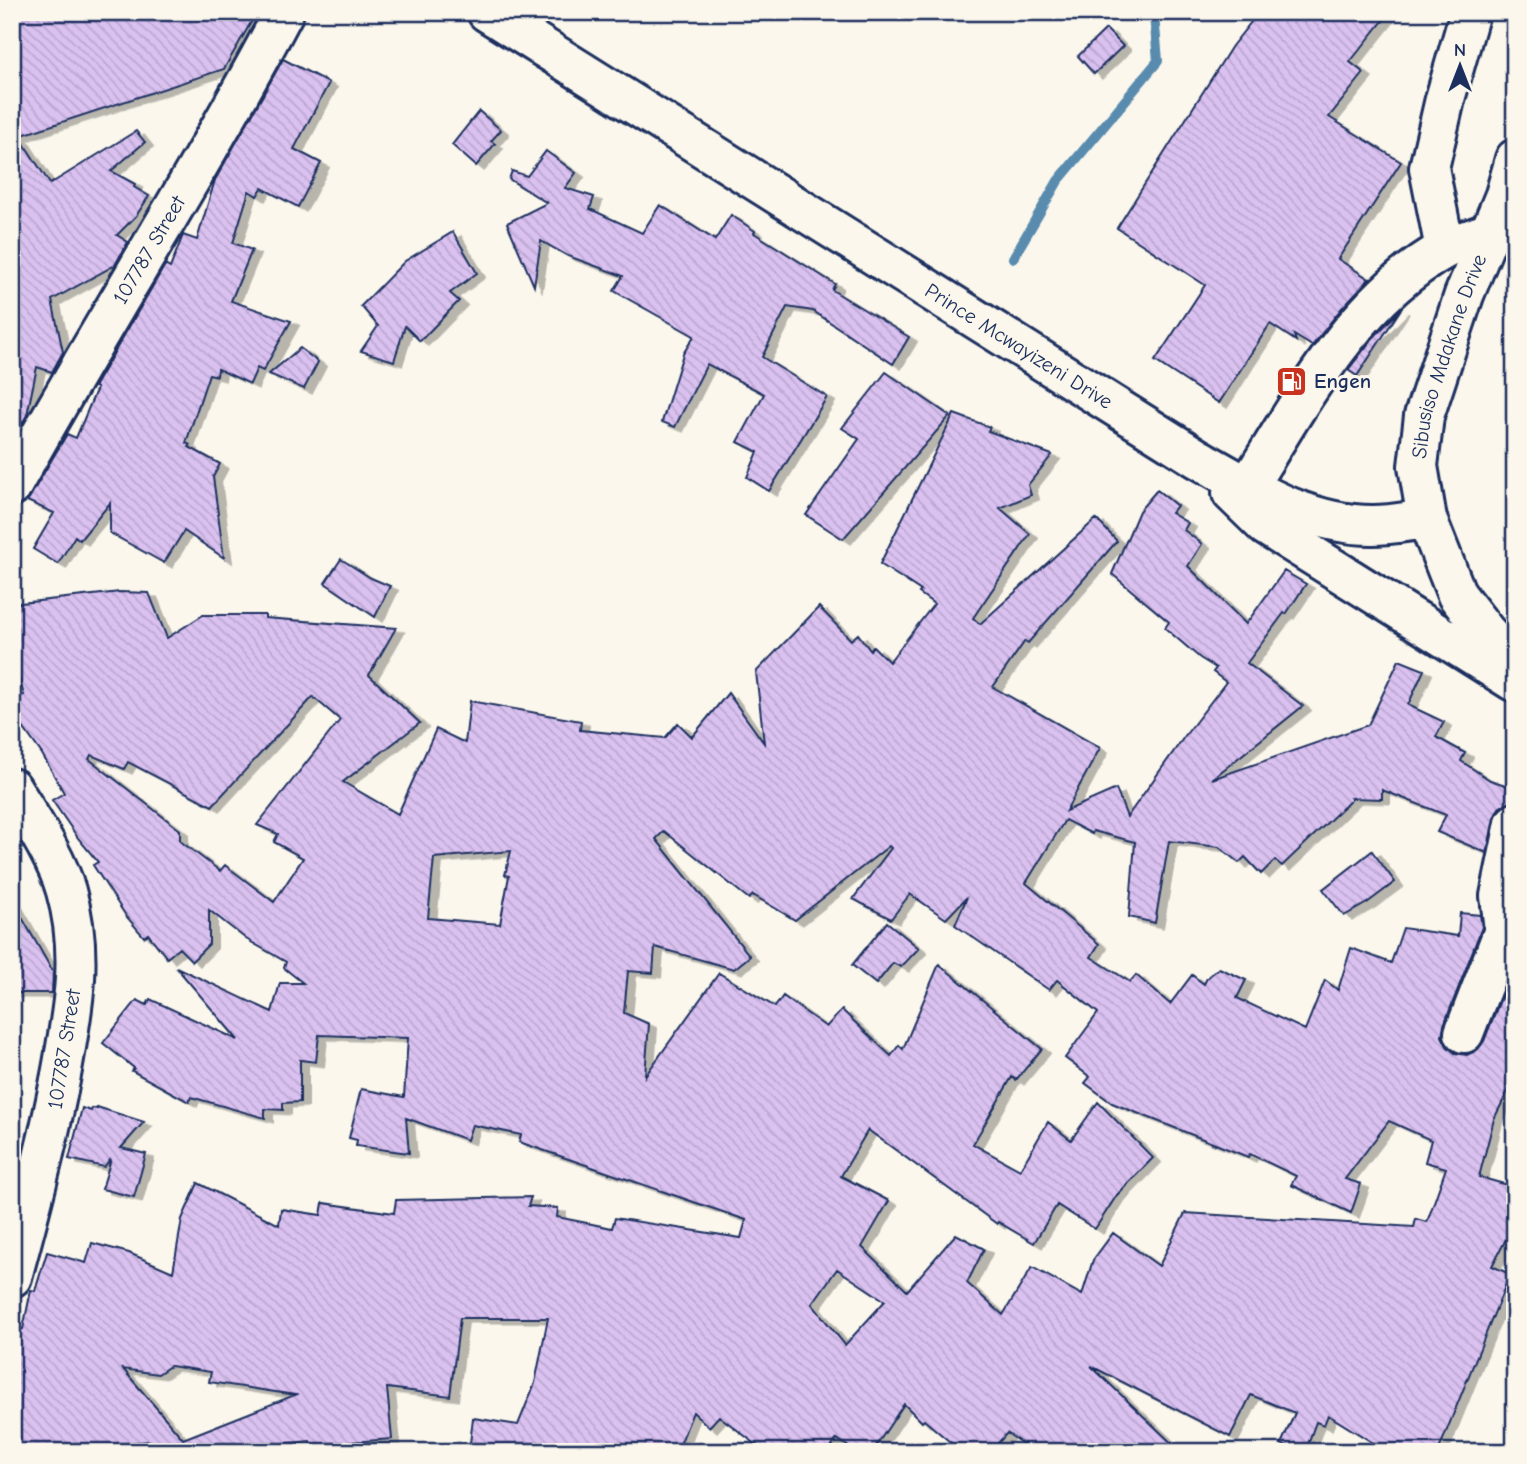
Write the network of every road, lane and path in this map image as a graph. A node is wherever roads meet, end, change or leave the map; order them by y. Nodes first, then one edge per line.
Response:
1 (284, 12) edge
2 (487, 12) edge
3 (1470, 12) edge
4 (1515, 159) edge
5 (1490, 232) junction
6 (1445, 249) junction
7 (1197, 458) junction
8 (12, 486) edge
9 (1248, 486) junction
10 (1427, 519) junction
11 (1515, 663) edge
12 (1515, 682) edge
13 (12, 788) edge
14 (1515, 823) edge
15 (1508, 897) edge
16 (1464, 1033) dead end
17 (12, 1277) edge

1 - 8 street, 107787 Street
2 - 7 street, Prince Mcwayizeni Drive
3 - 6 street
4 - 5 street, Sibusiso Mdakane Drive
5 - 6 street
5 - 10 street, Sibusiso Mdakane Drive
6 - 9 street
7 - 9 street, Prince Mcwayizeni Drive
7 - 12 street
9 - 10 street, Prince Mcwayizeni Drive
10 - 11 street
13 - 17 street, 107787 Street
14 - 15 street
15 - 16 street

